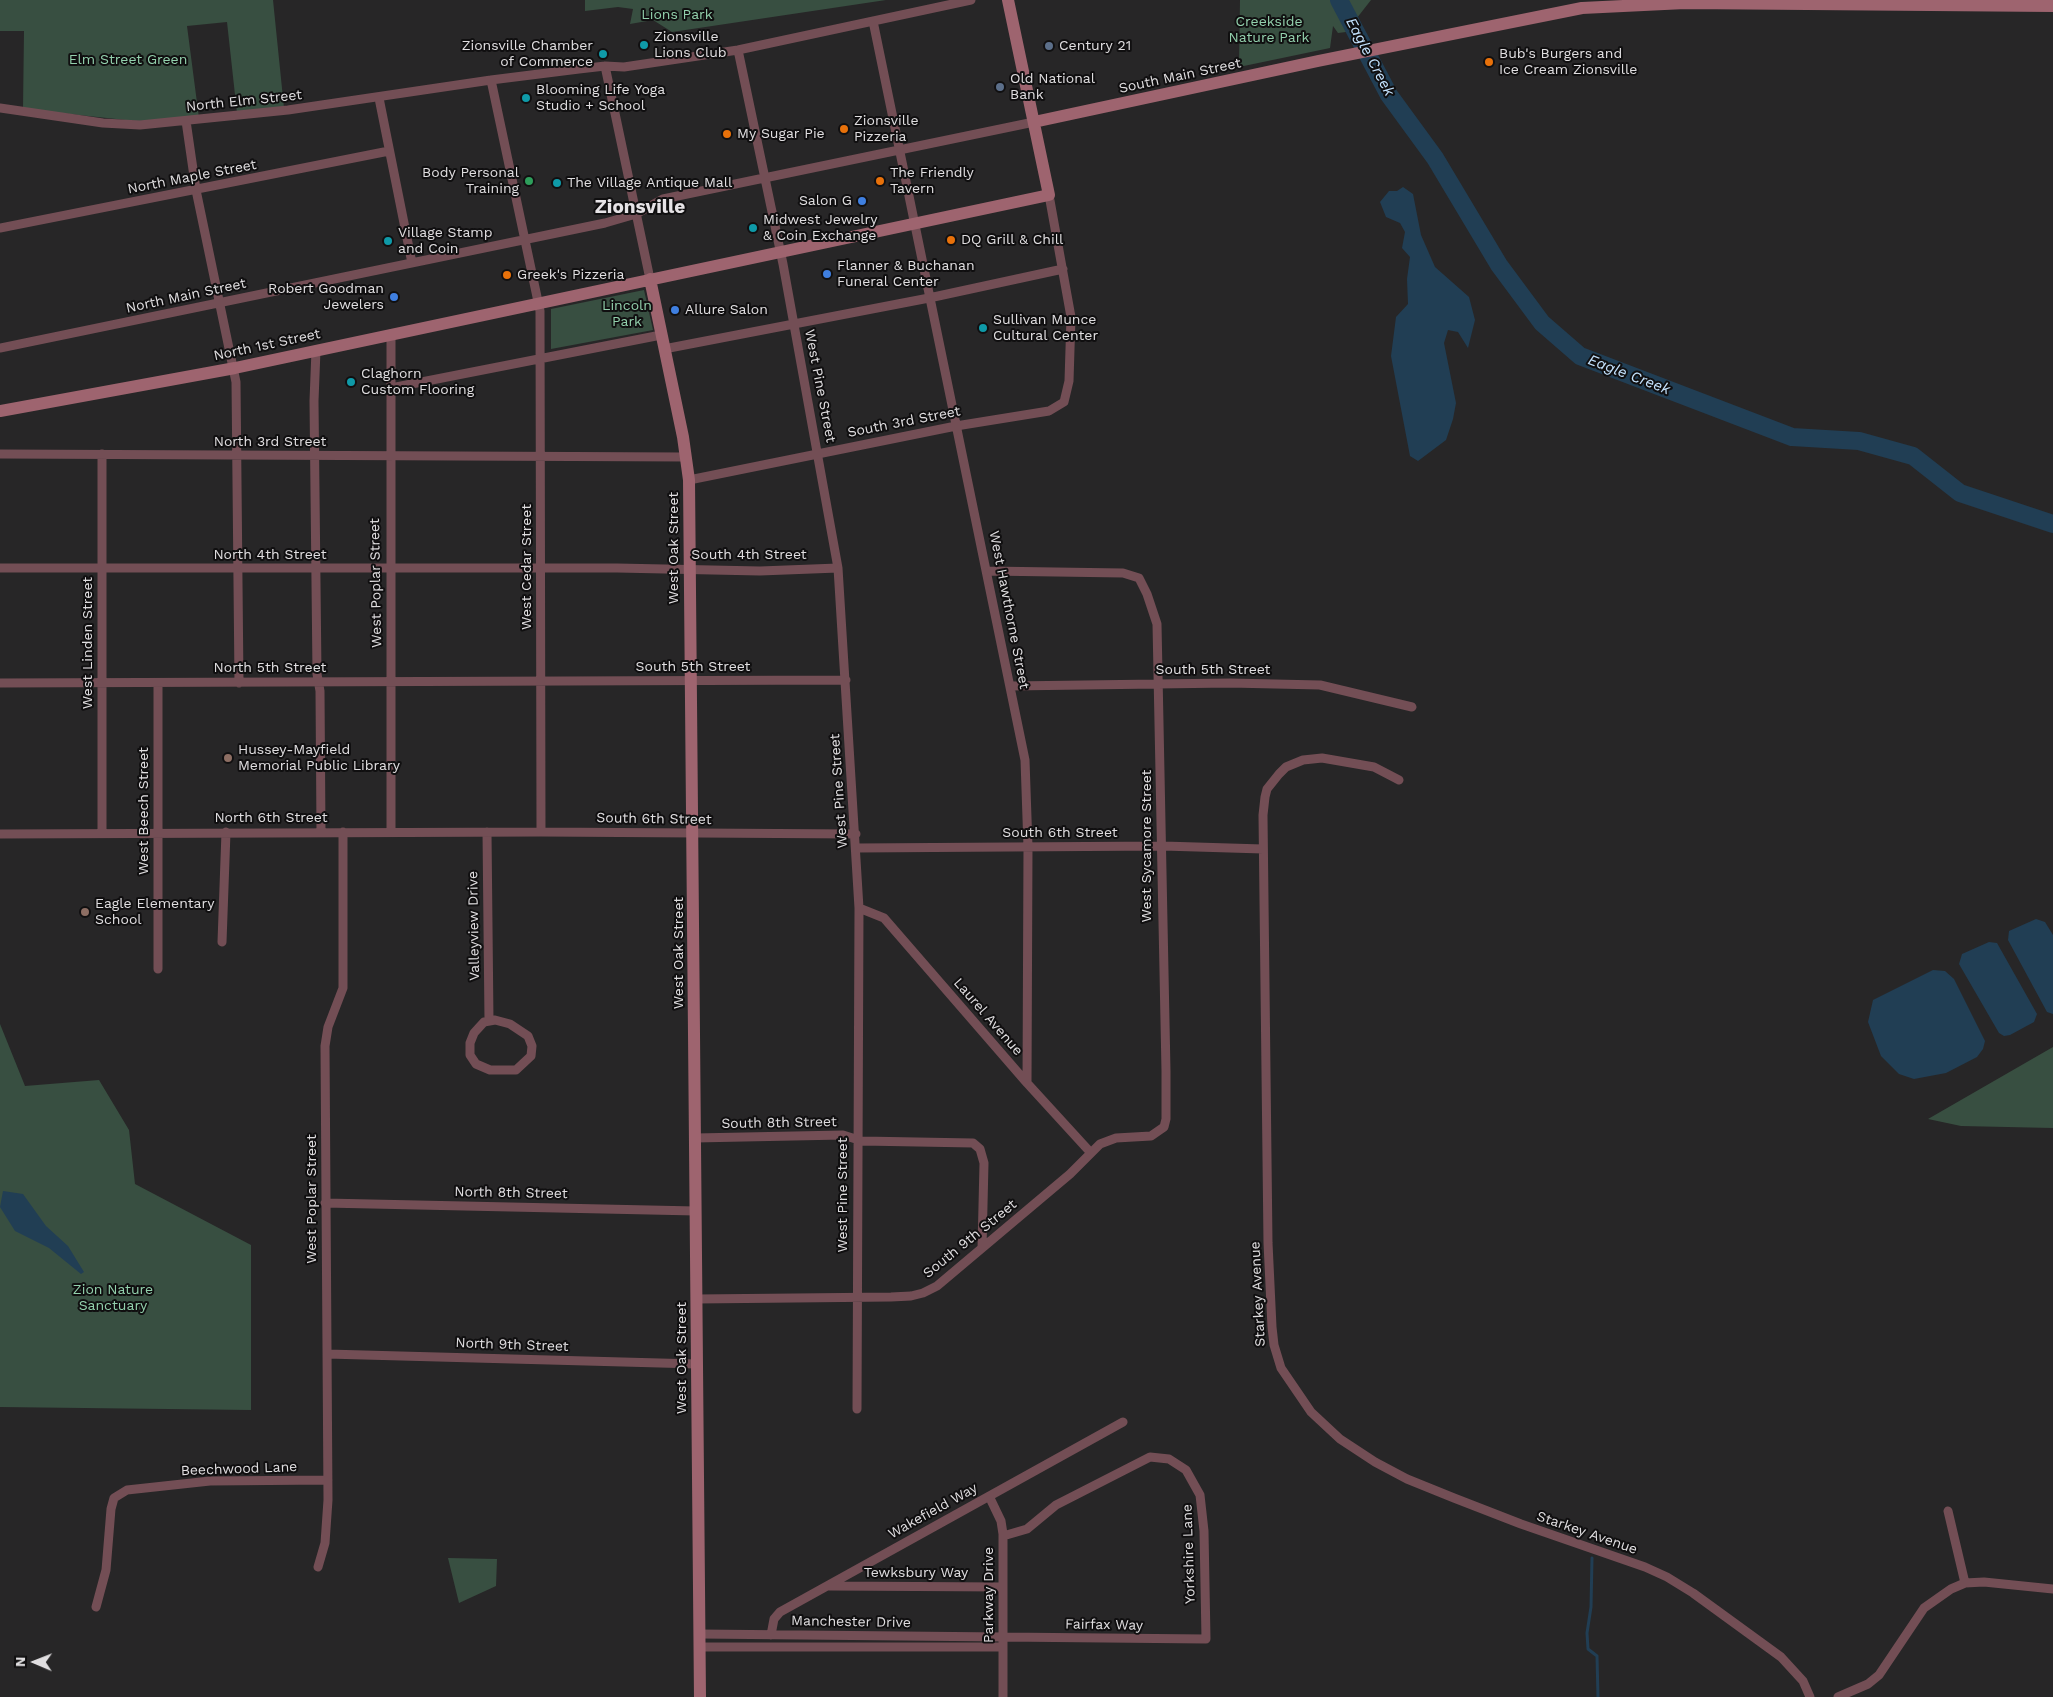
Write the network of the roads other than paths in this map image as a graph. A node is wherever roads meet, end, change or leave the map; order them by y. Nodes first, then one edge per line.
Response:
1 (971, 0) edge
2 (1008, 0) edge
3 (1685, 1) edge
4 (2053, 6) edge
5 (873, 21) junction
6 (738, 50) junction
7 (606, 66) junction
8 (491, 80) junction
9 (379, 98) junction
10 (0, 108) edge
11 (186, 122) junction
12 (1034, 122) junction
13 (900, 150) junction
14 (389, 151) junction
15 (764, 178) junction
16 (196, 190) junction
17 (1050, 195) junction
18 (636, 214) junction
19 (914, 223) junction
20 (0, 228) edge
21 (525, 240) junction
22 (780, 251) junction
23 (412, 262) junction
24 (1063, 269) junction
25 (650, 278) junction
26 (929, 298) junction
27 (539, 302) junction
28 (220, 304) junction
29 (794, 324) junction
30 (391, 334) junction
31 (661, 334) junction
32 (0, 348) edge
33 (664, 349) junction
34 (316, 350) junction
35 (541, 358) junction
36 (235, 368) junction
37 (391, 388) junction
38 (0, 411) edge
39 (956, 426) junction
40 (819, 453) junction
41 (0, 454) edge
42 (102, 454) junction
43 (238, 456) junction
44 (316, 456) junction
45 (389, 457) junction
46 (541, 457) junction
47 (686, 457) junction
48 (689, 480) junction
49 (0, 568) edge
50 (102, 568) junction
51 (316, 568) junction
52 (838, 568) junction
53 (237, 569) junction
54 (390, 569) junction
55 (690, 569) junction
56 (540, 570) junction
57 (988, 571) junction
58 (846, 680) junction
59 (690, 681) junction
60 (239, 682) junction
61 (318, 682) junction
62 (391, 682) junction
63 (540, 682) junction
64 (0, 683) edge
65 (102, 683) junction
66 (158, 683) junction
67 (1160, 684) junction
68 (1011, 686) junction
69 (1412, 707) dead end
70 (1399, 780) dead end
71 (102, 832) junction
72 (158, 832) junction
73 (226, 832) junction
74 (321, 832) junction
75 (343, 832) junction
76 (392, 832) junction
77 (487, 832) junction
78 (541, 832) junction
79 (693, 833) junction
80 (0, 834) edge
81 (856, 834) junction
82 (1163, 846) junction
83 (1028, 847) junction
84 (857, 848) junction
85 (1263, 849) junction
86 (859, 908) junction
87 (222, 942) dead end
88 (158, 969) dead end
89 (489, 1021) junction
90 (1027, 1083) junction
91 (695, 1138) junction
92 (856, 1140) junction
93 (1091, 1153) junction
94 (325, 1203) junction
95 (696, 1210) junction
96 (982, 1248) junction
97 (857, 1296) junction
98 (697, 1298) junction
99 (327, 1354) junction
100 (697, 1364) junction
101 (856, 1409) dead end
102 (1123, 1422) dead end
103 (328, 1480) junction
104 (989, 1496) junction
105 (1948, 1511) dead end
106 (1003, 1536) junction
107 (318, 1567) dead end
108 (1964, 1583) junction
109 (829, 1586) junction
110 (1003, 1587) junction
111 (2053, 1589) edge
112 (96, 1607) dead end
113 (700, 1634) junction
114 (771, 1635) junction
115 (1003, 1638) junction
116 (1206, 1640) joint
117 (700, 1647) junction
118 (1003, 1647) junction
119 (700, 1697) edge
120 (1003, 1697) edge
121 (1810, 1697) edge
122 (1838, 1697) edge

1 - 5 street, North Elm Street
2 - 12 main road
3 - 4 main road, South Main Street
3 - 12 main road, South Main Street
5 - 6 street, North Elm Street
5 - 13 street, West Hawthorne Street
6 - 7 street, North Elm Street
6 - 15 street, West Pine Street
7 - 8 street, North Elm Street
7 - 18 street, West Oak Street
8 - 9 street, North Elm Street
8 - 21 street, West Cedar Street
9 - 11 street, North Elm Street
9 - 14 street
10 - 11 street, North Elm Street
11 - 16 street
12 - 13 street, South Main Street
12 - 17 main road
13 - 15 street, South Main Street
13 - 19 street, West Hawthorne Street
14 - 16 street, North Maple Street
14 - 23 street
15 - 18 street, South Main Street
15 - 22 street, West Pine Street
16 - 20 street, North Maple Street
16 - 28 street
17 - 19 main road, North 1st Street
17 - 24 street
18 - 21 street, South Main Street
18 - 25 street, West Oak Street
19 - 22 main road, North 1st Street
19 - 26 street, West Hawthorne Street
21 - 23 street, North Main Street
21 - 27 street, West Cedar Street
22 - 25 main road, North 1st Street
22 - 29 street, West Pine Street
23 - 28 street, North Main Street
24 - 26 street
24 - 39 street, South 3rd Street
25 - 27 main road, North 1st Street
25 - 31 main road, West Oak Street
26 - 29 street
26 - 39 street, West Hawthorne Street
27 - 30 main road, North 1st Street
27 - 35 street, West Cedar Street
28 - 32 street, North Main Street
28 - 36 street
29 - 33 street
29 - 40 street, West Pine Street
30 - 34 main road, North 1st Street
30 - 37 street, West Poplar Street
31 - 33 main road, West Oak Street
31 - 35 street
33 - 47 main road, West Oak Street
34 - 36 main road, North 1st Street
34 - 44 street
35 - 37 street
35 - 46 street, West Cedar Street
36 - 38 main road, North 1st Street
36 - 43 street
37 - 45 street, West Poplar Street
39 - 40 street, South 3rd Street
39 - 57 street, West Hawthorne Street
40 - 48 street, South 3rd Street
40 - 52 street, West Pine Street
41 - 42 street, North 3rd Street
42 - 43 street, North 3rd Street
42 - 50 street, West Linden Street
43 - 44 street, North 3rd Street
43 - 53 street
44 - 45 street, North 3rd Street
44 - 51 street
45 - 46 street, North 3rd Street
45 - 54 street, West Poplar Street
46 - 47 street
46 - 56 street, West Cedar Street
47 - 48 main road, West Oak Street
48 - 55 main road, West Oak Street
49 - 50 street, North 4th Street
50 - 53 street, North 4th Street
50 - 65 street, West Linden Street
51 - 53 street, North 4th Street
51 - 54 street, North 4th Street
51 - 61 street
52 - 55 street, South 4th Street
52 - 58 street, West Pine Street
53 - 60 street
54 - 56 street, North 4th Street
54 - 62 street, West Poplar Street
55 - 56 street, South 4th Street
55 - 59 main road, West Oak Street
56 - 63 street, West Cedar Street
57 - 67 street, West Sycamore Street
57 - 68 street, West Hawthorne Street
58 - 59 street, South 5th Street
58 - 81 street, West Pine Street
59 - 63 street, South 5th Street
59 - 79 main road, West Oak Street
60 - 61 street, North 5th Street
60 - 66 street, North 5th Street
61 - 62 street, North 5th Street
61 - 74 street
62 - 63 street, North 5th Street
62 - 76 street, West Poplar Street
63 - 78 street, West Cedar Street
64 - 65 street, North 5th Street
65 - 66 street, North 5th Street
65 - 71 street, West Linden Street
66 - 72 street, West Beech Street
67 - 68 street, South 5th Street
67 - 69 street, South 5th Street
67 - 82 street, West Sycamore Street
68 - 83 street, West Hawthorne Street
70 - 85 street, Starkey Avenue
71 - 72 street, North 6th Street
71 - 80 street, North 6th Street
72 - 73 street, North 6th Street
72 - 88 street, West Beech Street
73 - 74 street, North 6th Street
73 - 87 street
74 - 75 street, North 6th Street
75 - 76 street, North 6th Street
75 - 94 street, West Poplar Street
76 - 77 street, North 6th Street
77 - 78 street, North 6th Street
77 - 89 street, Valleyview Drive
78 - 79 street, South 6th Street
79 - 81 street, South 6th Street
79 - 91 main road, West Oak Street
81 - 84 street, West Pine Street
82 - 83 street, South 6th Street
82 - 85 street, South 6th Street
82 - 93 street, West Sycamore Street
83 - 84 street, South 6th Street
83 - 90 street, West Hawthorne Street
84 - 86 street, West Pine Street
85 - 121 street, Starkey Avenue
86 - 90 street, Laurel Avenue
86 - 92 street, West Pine Street
89 - 89 street
90 - 93 street, Laurel Avenue
91 - 92 street, South 8th Street
91 - 95 main road, West Oak Street
92 - 96 street, South 8th Street
92 - 97 street, West Pine Street
93 - 96 street, South 9th Street
94 - 95 street, North 8th Street
94 - 99 street, West Poplar Street
95 - 98 main road, West Oak Street
96 - 97 street, South 9th Street
97 - 98 street, South 9th Street
97 - 101 street, West Pine Street
98 - 100 main road, West Oak Street
99 - 100 street, North 9th Street
99 - 103 street, West Poplar Street
100 - 113 main road, West Oak Street
102 - 104 street, Wakefield Way
103 - 107 street, West Poplar Street
103 - 112 street, Beechwood Lane
104 - 106 street, Parkway Drive
104 - 109 street, Wakefield Way
105 - 108 street
106 - 110 street, Parkway Drive
106 - 116 street, Yorkshire Lane
108 - 111 street
108 - 122 street
109 - 110 street, Tewksbury Way
109 - 114 street, Wakefield Way
110 - 115 street, Parkway Drive
113 - 114 street, Manchester Drive
113 - 117 main road, West Oak Street
114 - 115 street, Manchester Drive
115 - 116 street, Fairfax Way
115 - 118 street, Parkway Drive
117 - 118 street, Manchester Drive
117 - 119 main road, West Oak Street
118 - 120 street, Parkway Drive

